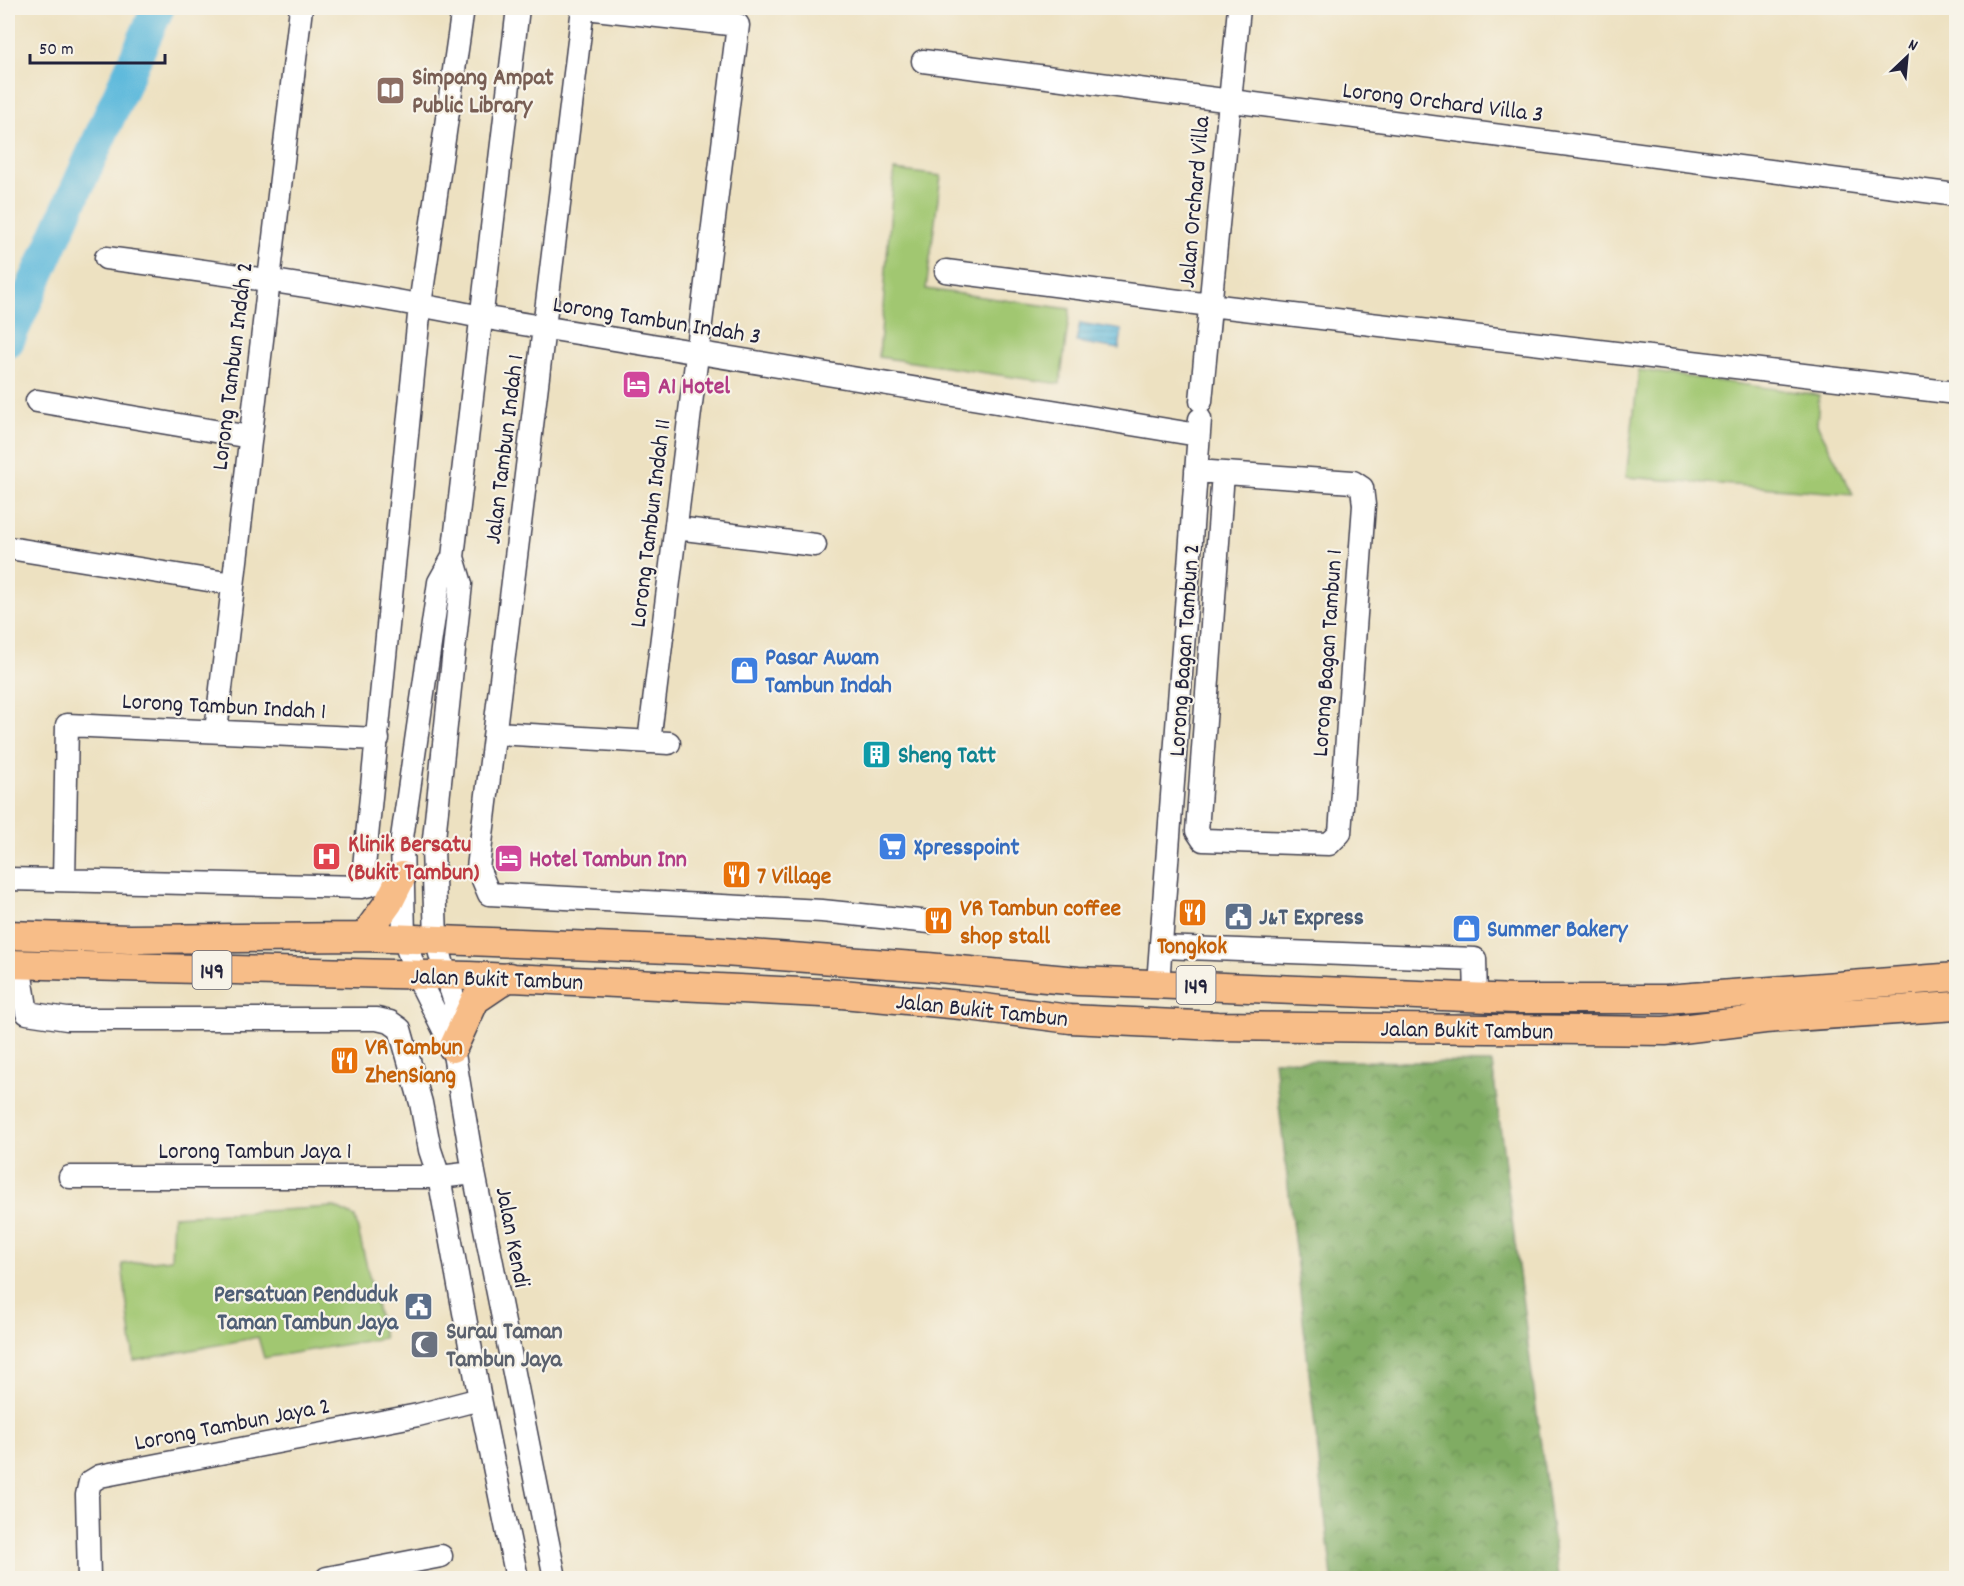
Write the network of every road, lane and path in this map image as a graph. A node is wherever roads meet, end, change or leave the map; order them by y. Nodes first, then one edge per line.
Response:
1 (301, 8) edge
2 (463, 8) edge
3 (518, 8) edge
4 (584, 8) edge
5 (1239, 8) edge
6 (923, 61) dead end
7 (1230, 100) junction
8 (1956, 195) edge
9 (106, 258) dead end
10 (946, 271) dead end
11 (269, 279) junction
12 (420, 304) junction
13 (1210, 305) junction
14 (481, 317) junction
15 (544, 328) junction
16 (698, 353) junction
17 (1956, 393) edge
18 (37, 401) dead end
19 (1200, 418) junction
20 (250, 436) junction
21 (1196, 471) junction
22 (1223, 472) junction
23 (676, 528) junction
24 (815, 545) dead end
25 (9, 548) edge
26 (453, 557) junction
27 (233, 584) junction
28 (216, 731) junction
29 (495, 733) junction
30 (378, 739) junction
31 (1340, 832) joint
32 (402, 876) junction
33 (8, 879) edge
34 (64, 880) junction
35 (362, 887) junction
36 (930, 922) dead end
37 (8, 935) edge
38 (364, 937) junction
39 (404, 939) junction
40 (436, 939) junction
41 (1161, 947) junction
42 (13, 964) edge
43 (417, 976) junction
44 (446, 976) junction
45 (509, 977) junction
46 (1956, 977) edge
47 (1158, 984) junction
48 (1476, 997) junction
49 (1956, 1006) edge
50 (453, 1048) junction
51 (474, 1173) junction
52 (70, 1177) dead end
53 (439, 1177) junction
54 (480, 1399) junction
55 (441, 1556) dead end
56 (89, 1578) edge
57 (327, 1578) edge
58 (517, 1578) edge
59 (555, 1578) edge

1 - 11 street, Lorong Tambun Indah 2
2 - 12 street
3 - 14 street, Jalan Tambun Indah 1
4 - 15 street, Jalan Tambun Indah 1
4 - 16 street, Lorong Tambun Indah 11
5 - 7 street, Jalan Orchard Villa
6 - 7 street, Lorong Orchard Villa 3
7 - 8 street, Lorong Orchard Villa 3
7 - 13 street, Jalan Orchard Villa
9 - 11 street, Lorong Tambun Indah 3
10 - 13 street
11 - 12 street, Lorong Tambun Indah 3
11 - 20 street, Lorong Tambun Indah 2
12 - 14 street, Lorong Tambun Indah 3
12 - 30 street
13 - 17 street
13 - 19 street, Jalan Orchard Villa
14 - 15 street, Lorong Tambun Indah 3
14 - 26 street, Jalan Tambun Indah 1
15 - 16 street, Lorong Tambun Indah 3
15 - 29 street, Jalan Tambun Indah 1
16 - 19 street, Lorong Tambun Indah 3
16 - 23 street, Lorong Tambun Indah 11
18 - 20 street
19 - 21 street, Jalan Orchard Villa
20 - 27 street, Lorong Tambun Indah 2
21 - 22 street
21 - 41 street, Jalan Orchard Villa
22 - 31 street, Lorong Bagan Tambun 1
22 - 31 street, Lorong Bagan Tambun 2
23 - 24 street
23 - 29 street, Lorong Tambun Indah 11
25 - 27 street
26 - 32 street, Jalan Tambun Indah 1
26 - 40 street, Jalan Tambun Indah 1
27 - 28 street, Lorong Tambun Indah 2
28 - 30 street, Lorong Tambun Indah 1
28 - 34 street, Lorong Tambun Indah 1
29 - 36 street, Jalan Tambun Indah 1
30 - 35 street
32 - 35 street
32 - 38 main road
32 - 39 street, Jalan Tambun Indah 1
33 - 34 street
34 - 35 street
37 - 38 main road, Jalan Bukit Tambun / 149
38 - 39 main road, Jalan Bukit Tambun / 149
39 - 40 main road, Jalan Bukit Tambun / 149
39 - 43 street, Jalan Tambun Indah 1
40 - 44 street, Jalan Tambun Indah 1
40 - 47 main road, Jalan Bukit Tambun / 149
41 - 47 street, Jalan Orchard Villa
41 - 48 street
42 - 43 main road, Jalan Bukit Tambun / 149
42 - 53 street
43 - 44 main road, Jalan Bukit Tambun / 149
43 - 50 street, Jalan Tambun Indah 1
44 - 45 main road, Jalan Bukit Tambun / 149
44 - 50 street, Jalan Kendi
45 - 49 main road, Jalan Bukit Tambun / 149
45 - 50 main road
46 - 48 main road, Jalan Bukit Tambun / 149
47 - 48 main road, Jalan Bukit Tambun / 149
50 - 51 street, Jalan Kendi
51 - 53 street, Lorong Tambun Jaya 1
51 - 59 street, Jalan Kendi
52 - 53 street, Lorong Tambun Jaya 1
53 - 54 street
54 - 56 street, Lorong Tambun Jaya 2
54 - 58 street
55 - 57 street

